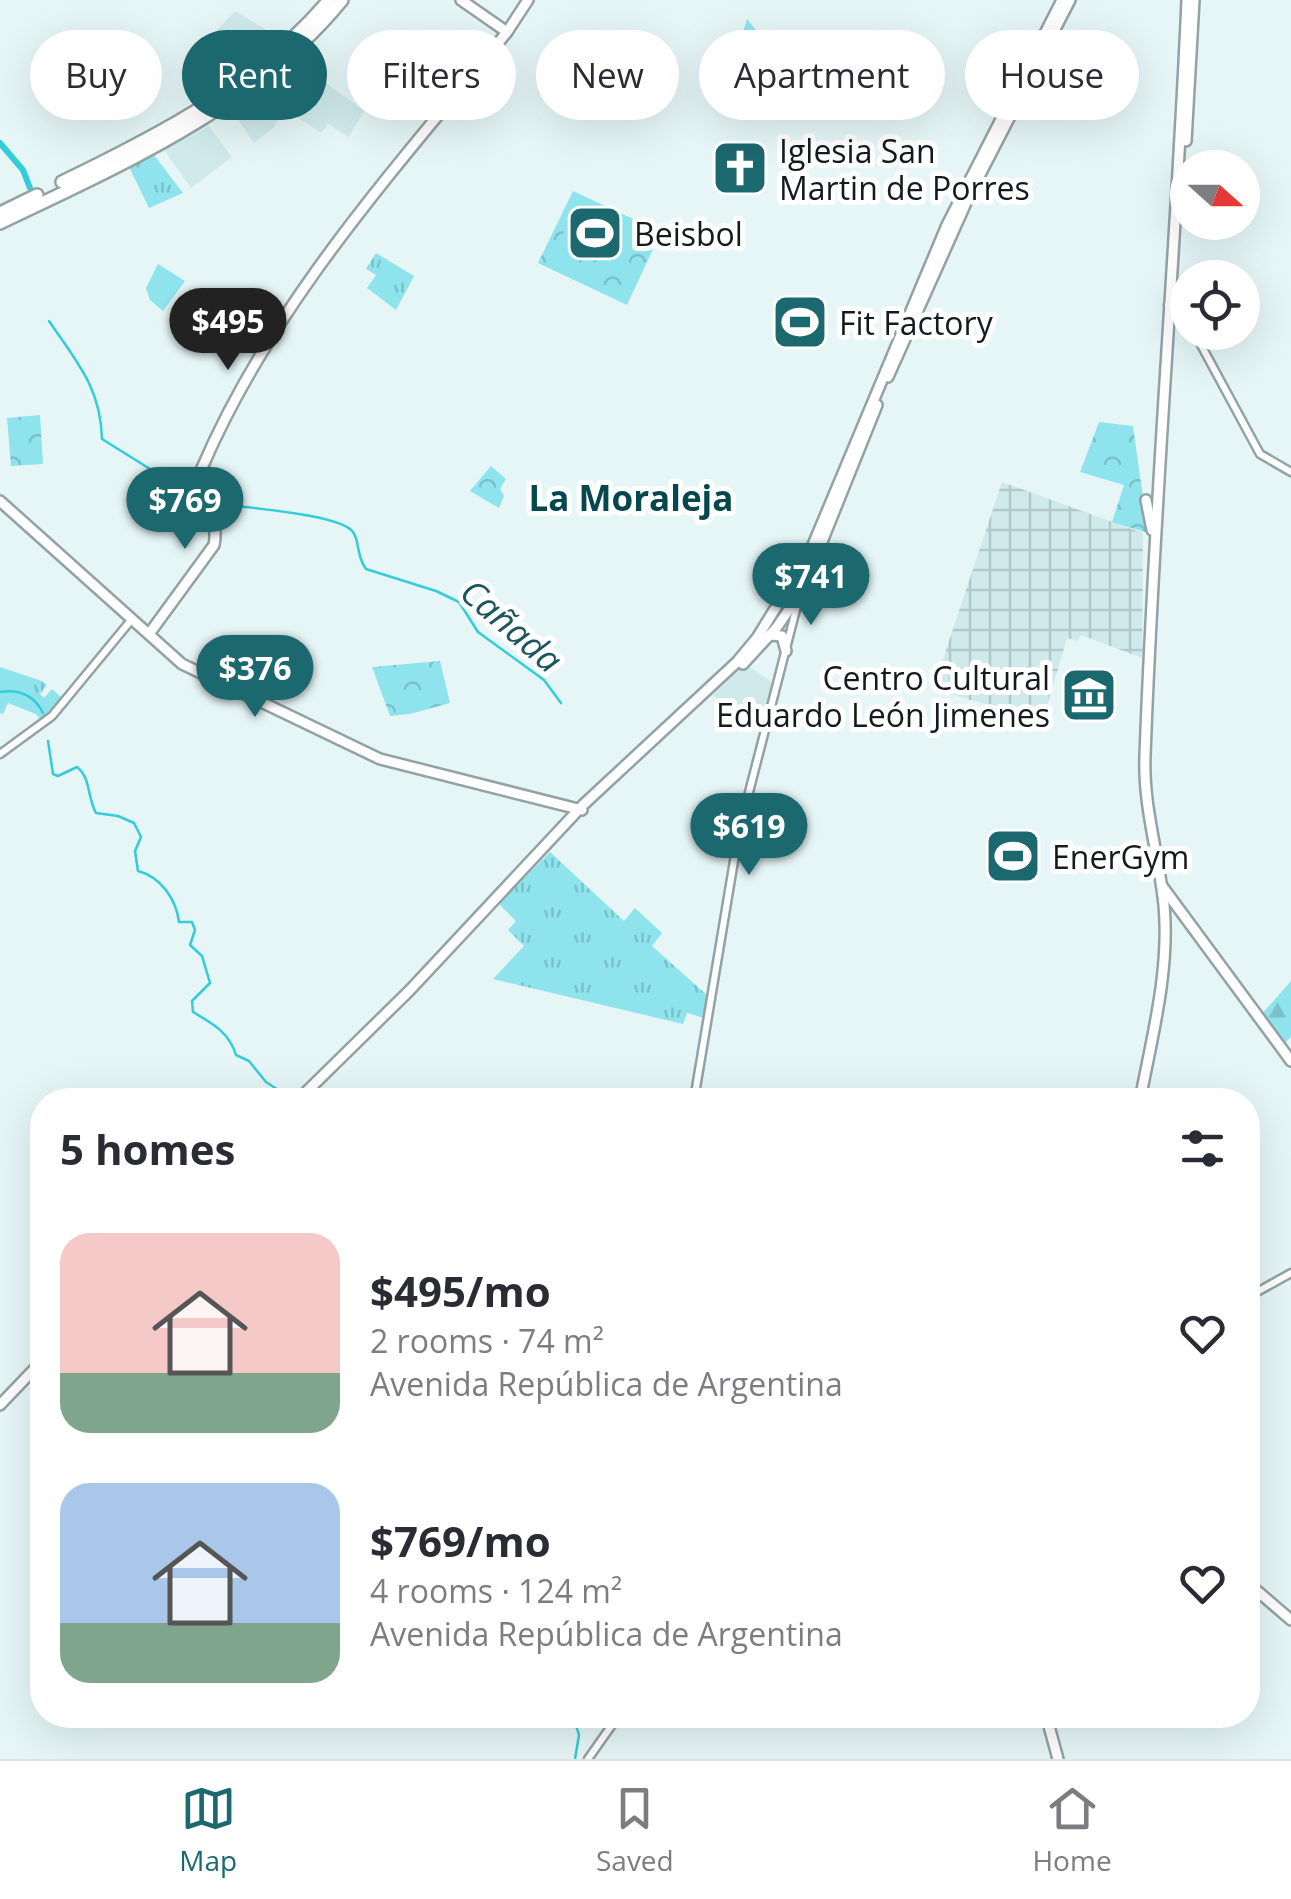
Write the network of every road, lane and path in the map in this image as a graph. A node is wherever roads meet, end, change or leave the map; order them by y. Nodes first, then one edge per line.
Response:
1 (328, 0) edge
2 (342, 0) edge
3 (461, 0) edge
4 (528, 0) edge
5 (1062, 0) edge
6 (1070, 0) edge
7 (1190, 0) edge
8 (504, 30) edge
9 (508, 30) edge
10 (435, 120) edge
11 (0, 212) edge
12 (0, 224) edge
13 (1178, 260) edge
14 (1170, 332) edge
15 (1204, 350) edge
16 (1291, 472) edge
17 (202, 482) junction
18 (1146, 500) dead end
19 (0, 501) edge
20 (213, 521) junction
21 (1155, 548) junction
22 (775, 609) junction
23 (793, 609) junction
24 (133, 618) junction
25 (776, 633) junction
26 (149, 634) junction
27 (786, 651) junction
28 (739, 664) junction
29 (0, 754) edge
30 (582, 810) junction
31 (1160, 883) junction
32 (1291, 1061) edge
33 (315, 1088) edge
34 (696, 1088) edge
35 (1142, 1088) edge
36 (1291, 1274) edge
37 (1260, 1291) edge
38 (30, 1374) edge
39 (0, 1406) edge
40 (1260, 1593) edge
41 (1291, 1620) edge
42 (610, 1728) edge
43 (1050, 1728) edge
44 (588, 1758) edge
45 (1058, 1759) edge

1 - 11 highway
2 - 12 highway
3 - 8 main road
4 - 9 main road
5 - 22 main road
6 - 23 main road
7 - 13 main road
10 - 17 main road
14 - 21 main road
15 - 16 street
17 - 20 main road
17 - 20 main road
18 - 21 main road
19 - 24 main road
20 - 26 main road
21 - 31 main road
22 - 23 main road
22 - 25 main road
22 - 28 main road
23 - 25 main road
23 - 27 street
24 - 26 main road
24 - 29 street
25 - 27 main road
25 - 28 main road
26 - 30 main road
27 - 34 street
28 - 30 main road
30 - 33 main road
31 - 32 main road
31 - 35 main road
36 - 37 street
38 - 39 main road
40 - 41 main road
42 - 44 street
43 - 45 main road

